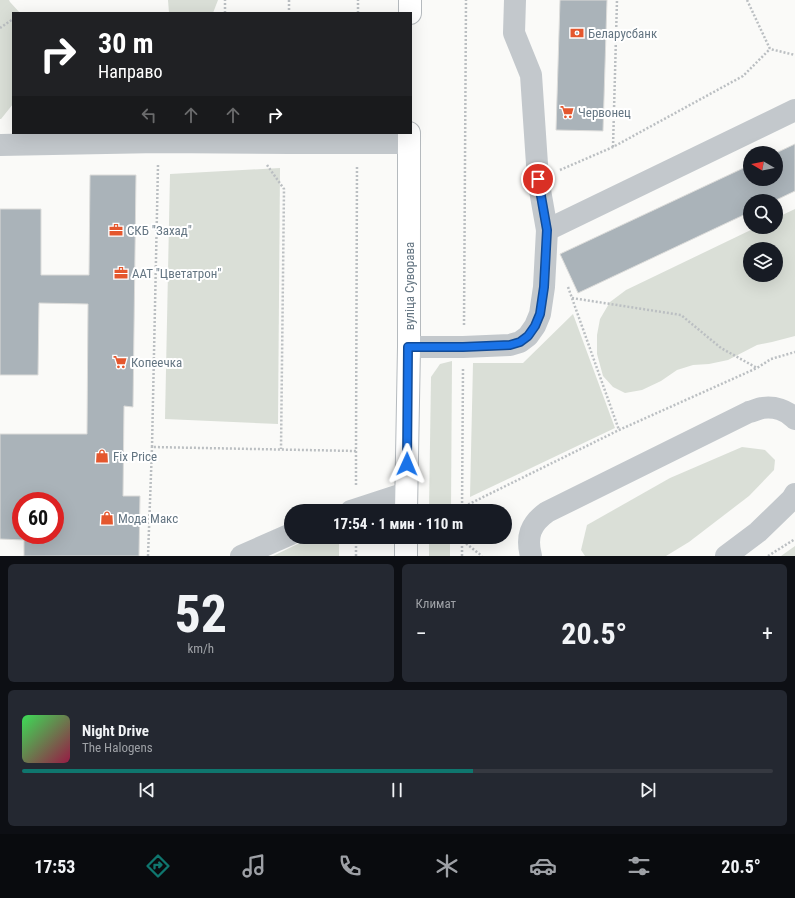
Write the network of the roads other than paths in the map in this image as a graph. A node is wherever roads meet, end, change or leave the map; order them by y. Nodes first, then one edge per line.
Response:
1 (410, 0) edge
2 (515, 0) edge
3 (410, 12) edge
4 (795, 110) edge
5 (159, 138) edge
6 (409, 138) edge
7 (0, 145) edge
8 (547, 230) junction
9 (408, 347) junction
10 (795, 419) edge
11 (795, 494) edge
12 (406, 502) edge
13 (393, 504) edge
14 (284, 537) edge
15 (406, 544) edge
16 (242, 556) edge
17 (406, 556) edge
18 (531, 556) edge
19 (726, 556) edge

1 - 3 main road
2 - 8 lane
4 - 8 lane
5 - 6 lane
5 - 7 lane
6 - 9 main road, вуліца Суворава
8 - 9 lane
9 - 12 main road, вуліца Суворава
10 - 18 lane
11 - 19 lane
12 - 13 lane
14 - 16 lane
15 - 17 main road

